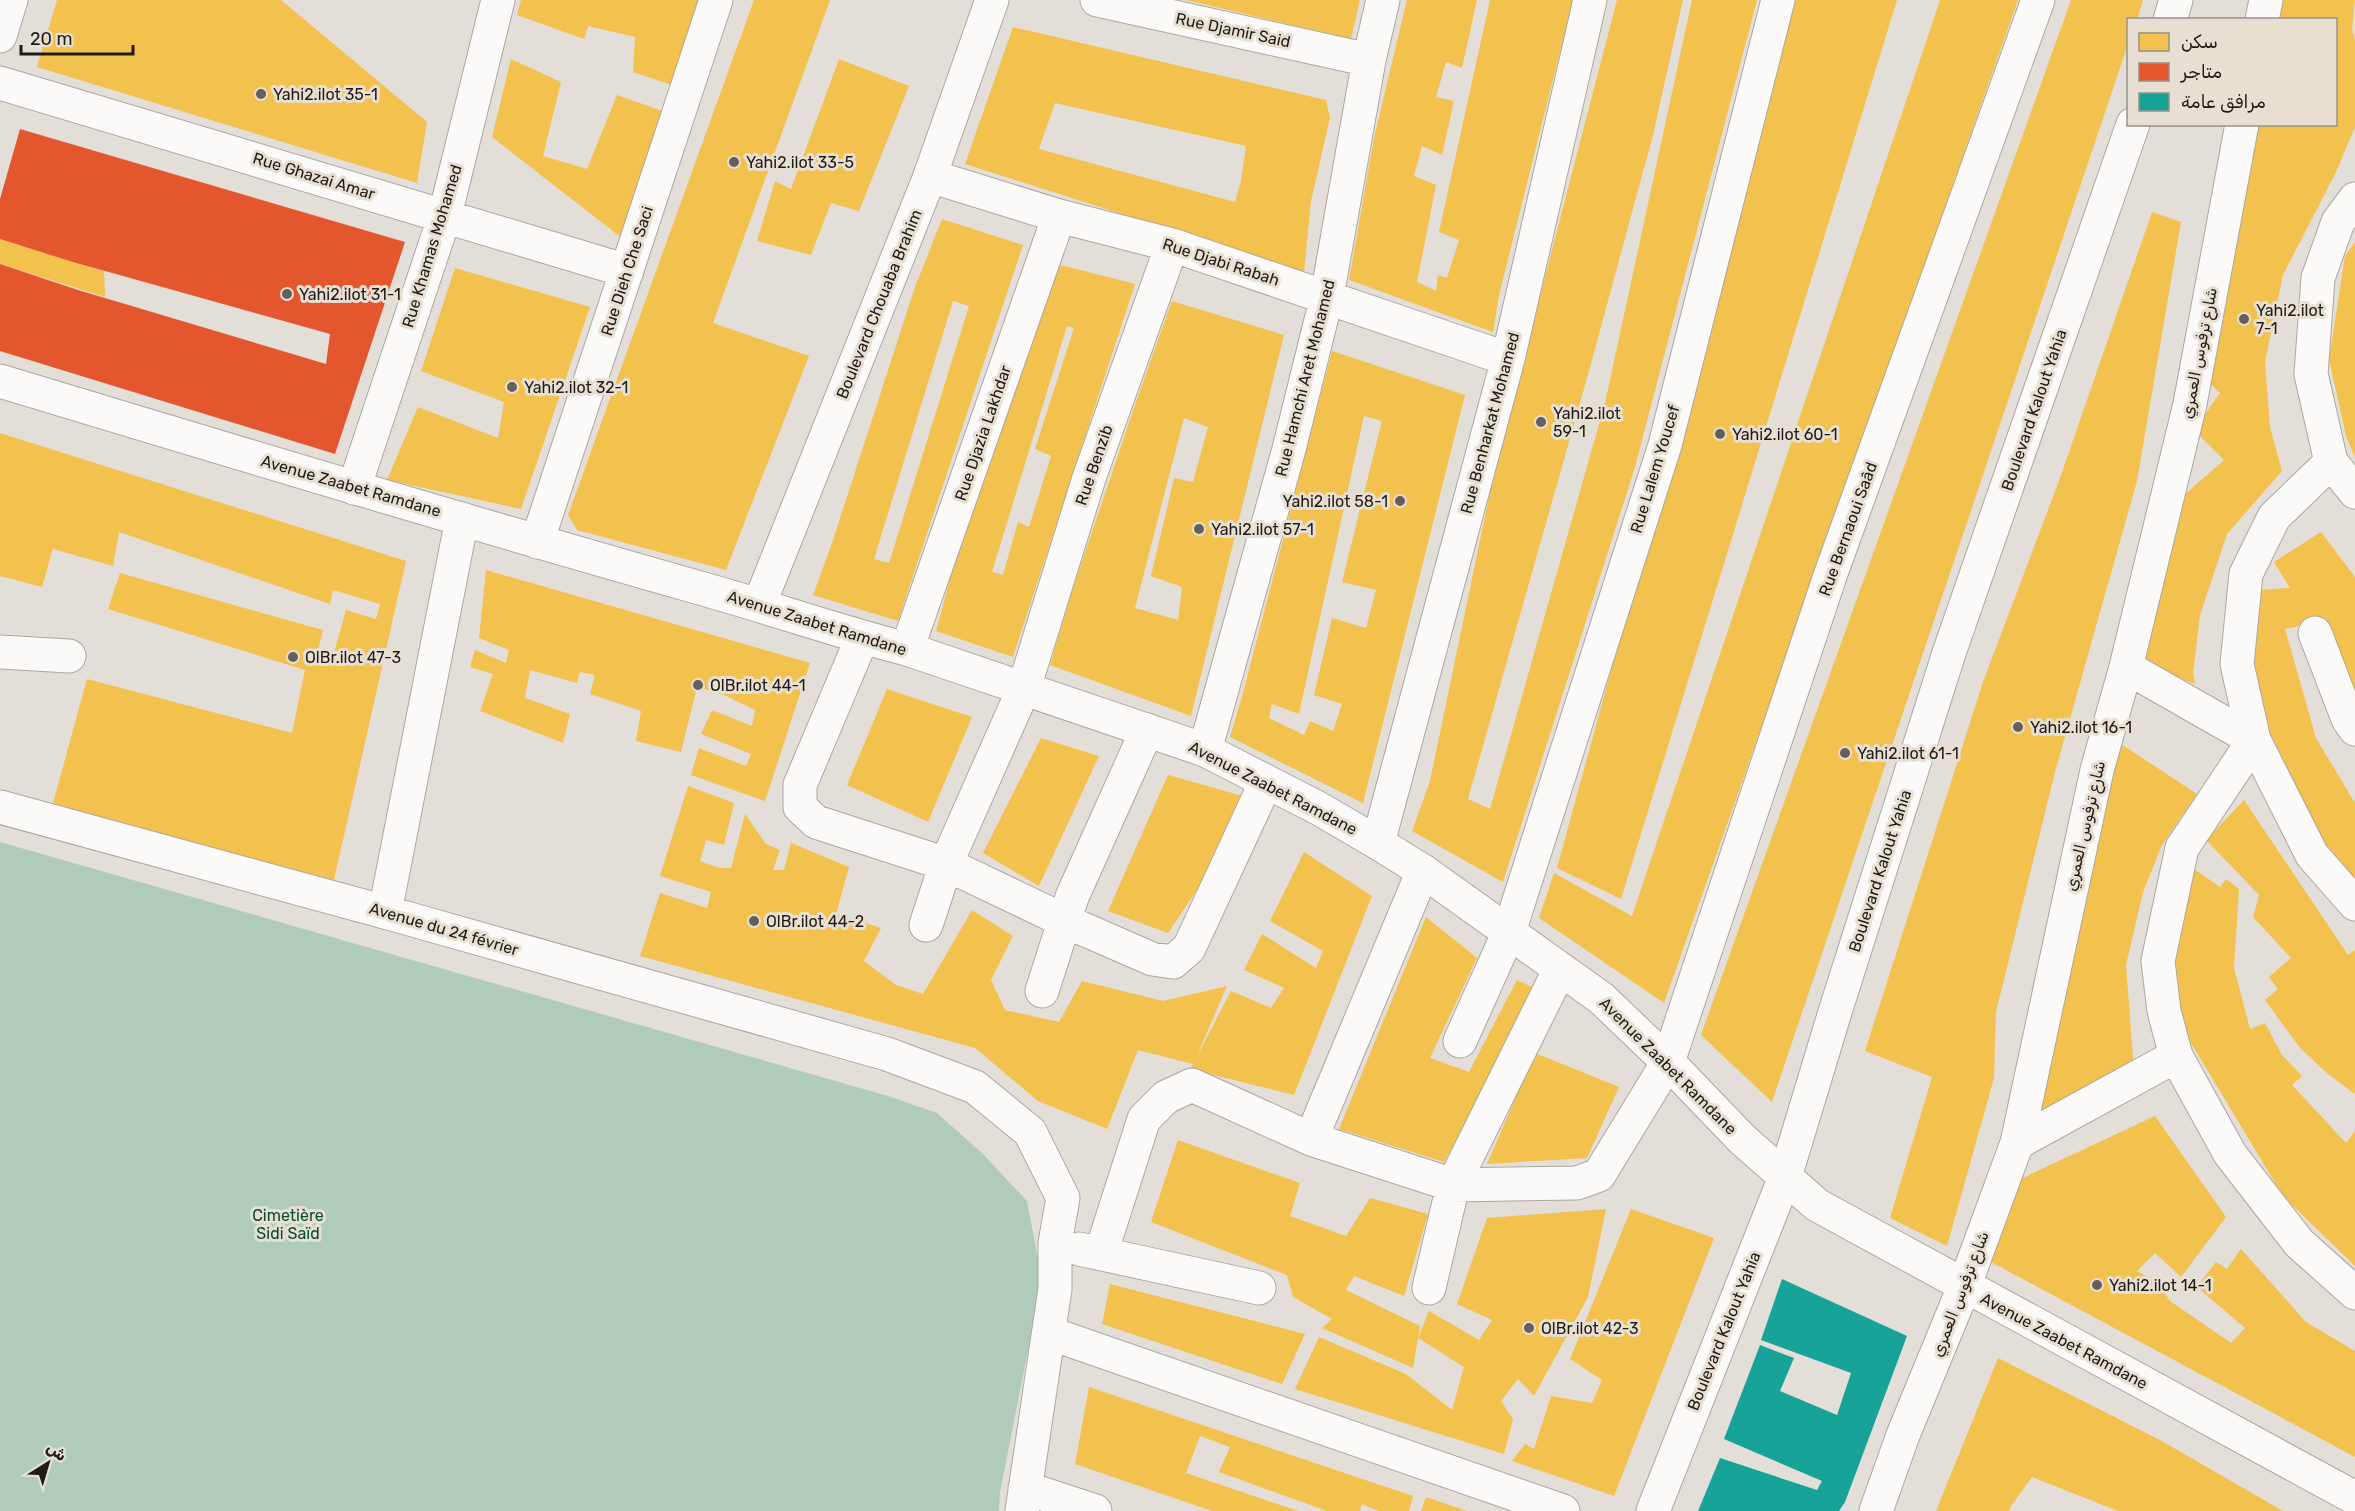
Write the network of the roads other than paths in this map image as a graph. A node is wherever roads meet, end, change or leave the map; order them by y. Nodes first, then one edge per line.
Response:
1 (11, 0) edge
2 (498, 0) edge
3 (716, 0) edge
4 (992, 0) edge
5 (1097, 0) edge
6 (1383, 0) edge
7 (1590, 0) edge
8 (1778, 0) edge
9 (2038, 0) edge
10 (2176, 0) edge
11 (2266, 0) edge
12 (2171, 18) edge
13 (2262, 18) edge
14 (0, 36) edge
15 (1369, 60) junction
16 (0, 83) edge
17 (2132, 126) edge
18 (2242, 126) edge
19 (930, 176) junction
20 (2355, 199) edge
21 (445, 215) junction
22 (1059, 216) junction
23 (1172, 245) junction
24 (627, 271) junction
25 (1327, 296) junction
26 (1509, 359) junction
27 (0, 381) edge
28 (2331, 462) junction
29 (354, 488) junction
30 (2355, 492) edge
31 (462, 519) junction
32 (537, 542) junction
33 (759, 605) junction
34 (2315, 633) dead end
35 (862, 638) junction
36 (907, 649) junction
37 (0, 652) edge
38 (69, 656) dead end
39 (2126, 667) junction
40 (1024, 688) junction
41 (2355, 729) edge
42 (1147, 730) junction
43 (2254, 740) junction
44 (1205, 750) junction
45 (1266, 782) junction
46 (0, 807) edge
47 (1378, 843) junction
48 (946, 864) junction
49 (1423, 871) junction
50 (2355, 904) edge
51 (385, 912) junction
52 (1065, 921) junction
53 (926, 925) dead end
54 (1509, 932) junction
55 (1560, 969) junction
56 (1042, 991) dead end
57 (1460, 1041) dead end
58 (2176, 1056) junction
59 (1668, 1062) junction
60 (1311, 1139) junction
61 (2017, 1143) junction
62 (1785, 1178) junction
63 (1453, 1185) junction
64 (1055, 1243) junction
65 (1101, 1253) junction
66 (1964, 1287) junction
67 (1259, 1288) dead end
68 (1429, 1288) dead end
69 (2355, 1293) edge
70 (1049, 1333) junction
71 (2355, 1498) edge
72 (1024, 1500) edge
73 (1095, 1511) edge
74 (1563, 1511) edge
75 (1653, 1511) edge
76 (1876, 1511) edge

1 - 14 street
2 - 21 street, Rue Khamas Mohamed
3 - 24 street, Rue Dieh Che Saci
4 - 19 street, Boulevard Chouaba Brahim
5 - 15 street, Rue Djamir Said
6 - 15 street, Rue Hamchi Aret Mohamed
7 - 26 street, Rue Benharkat Mohamed
8 - 54 street, Rue Lalem Youcef
9 - 59 street, Rue Bernaoui Saâd
10 - 12 street
11 - 13 street
15 - 25 street, Rue Hamchi Aret Mohamed
16 - 21 street, Rue Ghazai Amar
17 - 62 street, Boulevard Kalout Yahia
18 - 39 street, شارع ترفوس العمري
19 - 22 street, Rue Djabi Rabah
19 - 33 street, Boulevard Chouaba Brahim
20 - 28 street
21 - 24 street, Rue Ghazai Amar
21 - 29 street, Rue Khamas Mohamed
22 - 23 street, Rue Djabi Rabah
22 - 36 street, Rue Djazia Lakhdar
23 - 25 street, Rue Djabi Rabah
23 - 40 street, Rue Benzib
24 - 32 street, Rue Dieh Che Saci
25 - 26 street, Rue Djabi Rabah
25 - 44 street, Rue Hamchi Aret Mohamed
26 - 47 street, Rue Benharkat Mohamed
27 - 29 street, Avenue Zaabet Ramdane
28 - 30 street
28 - 43 street
29 - 31 street, Avenue Zaabet Ramdane
31 - 32 street, Avenue Zaabet Ramdane
31 - 51 street
32 - 33 street, Avenue Zaabet Ramdane
33 - 35 street, Avenue Zaabet Ramdane
34 - 41 street
35 - 36 street, Avenue Zaabet Ramdane
35 - 48 street
36 - 40 street, Avenue Zaabet Ramdane
37 - 38 street
39 - 43 street
39 - 61 street, شارع ترفوس العمري
40 - 42 street, Avenue Zaabet Ramdane
40 - 48 street, Rue Benzib
42 - 44 street, Avenue Zaabet Ramdane
42 - 52 street
43 - 50 street
43 - 58 street
44 - 45 street, Avenue Zaabet Ramdane
45 - 47 street, Avenue Zaabet Ramdane
45 - 52 street
46 - 51 street, Avenue du 24 février
47 - 49 street, Avenue Zaabet Ramdane
48 - 52 street
48 - 53 street, Rue Benzib
49 - 54 street, Avenue Zaabet Ramdane
49 - 60 street
51 - 64 street, Avenue du 24 février
52 - 56 street
54 - 55 street, Avenue Zaabet Ramdane
54 - 57 street, Rue Lalem Youcef
55 - 59 street, Avenue Zaabet Ramdane
55 - 63 street
58 - 61 street
58 - 69 street
59 - 62 street, Avenue Zaabet Ramdane
59 - 63 street, Rue Bernaoui Saâd
60 - 63 street, Rue Bernaoui Saâd
60 - 65 street, Rue Bernaoui Saâd
61 - 66 street, شارع ترفوس العمري
62 - 66 street, Avenue Zaabet Ramdane
62 - 75 street, Boulevard Kalout Yahia
63 - 68 street
64 - 65 street
64 - 70 street, Avenue du 24 février
65 - 67 street
66 - 71 street, Avenue Zaabet Ramdane
66 - 76 street, شارع ترفوس العمري
70 - 72 street, Avenue du 24 février
70 - 74 street
72 - 73 street

